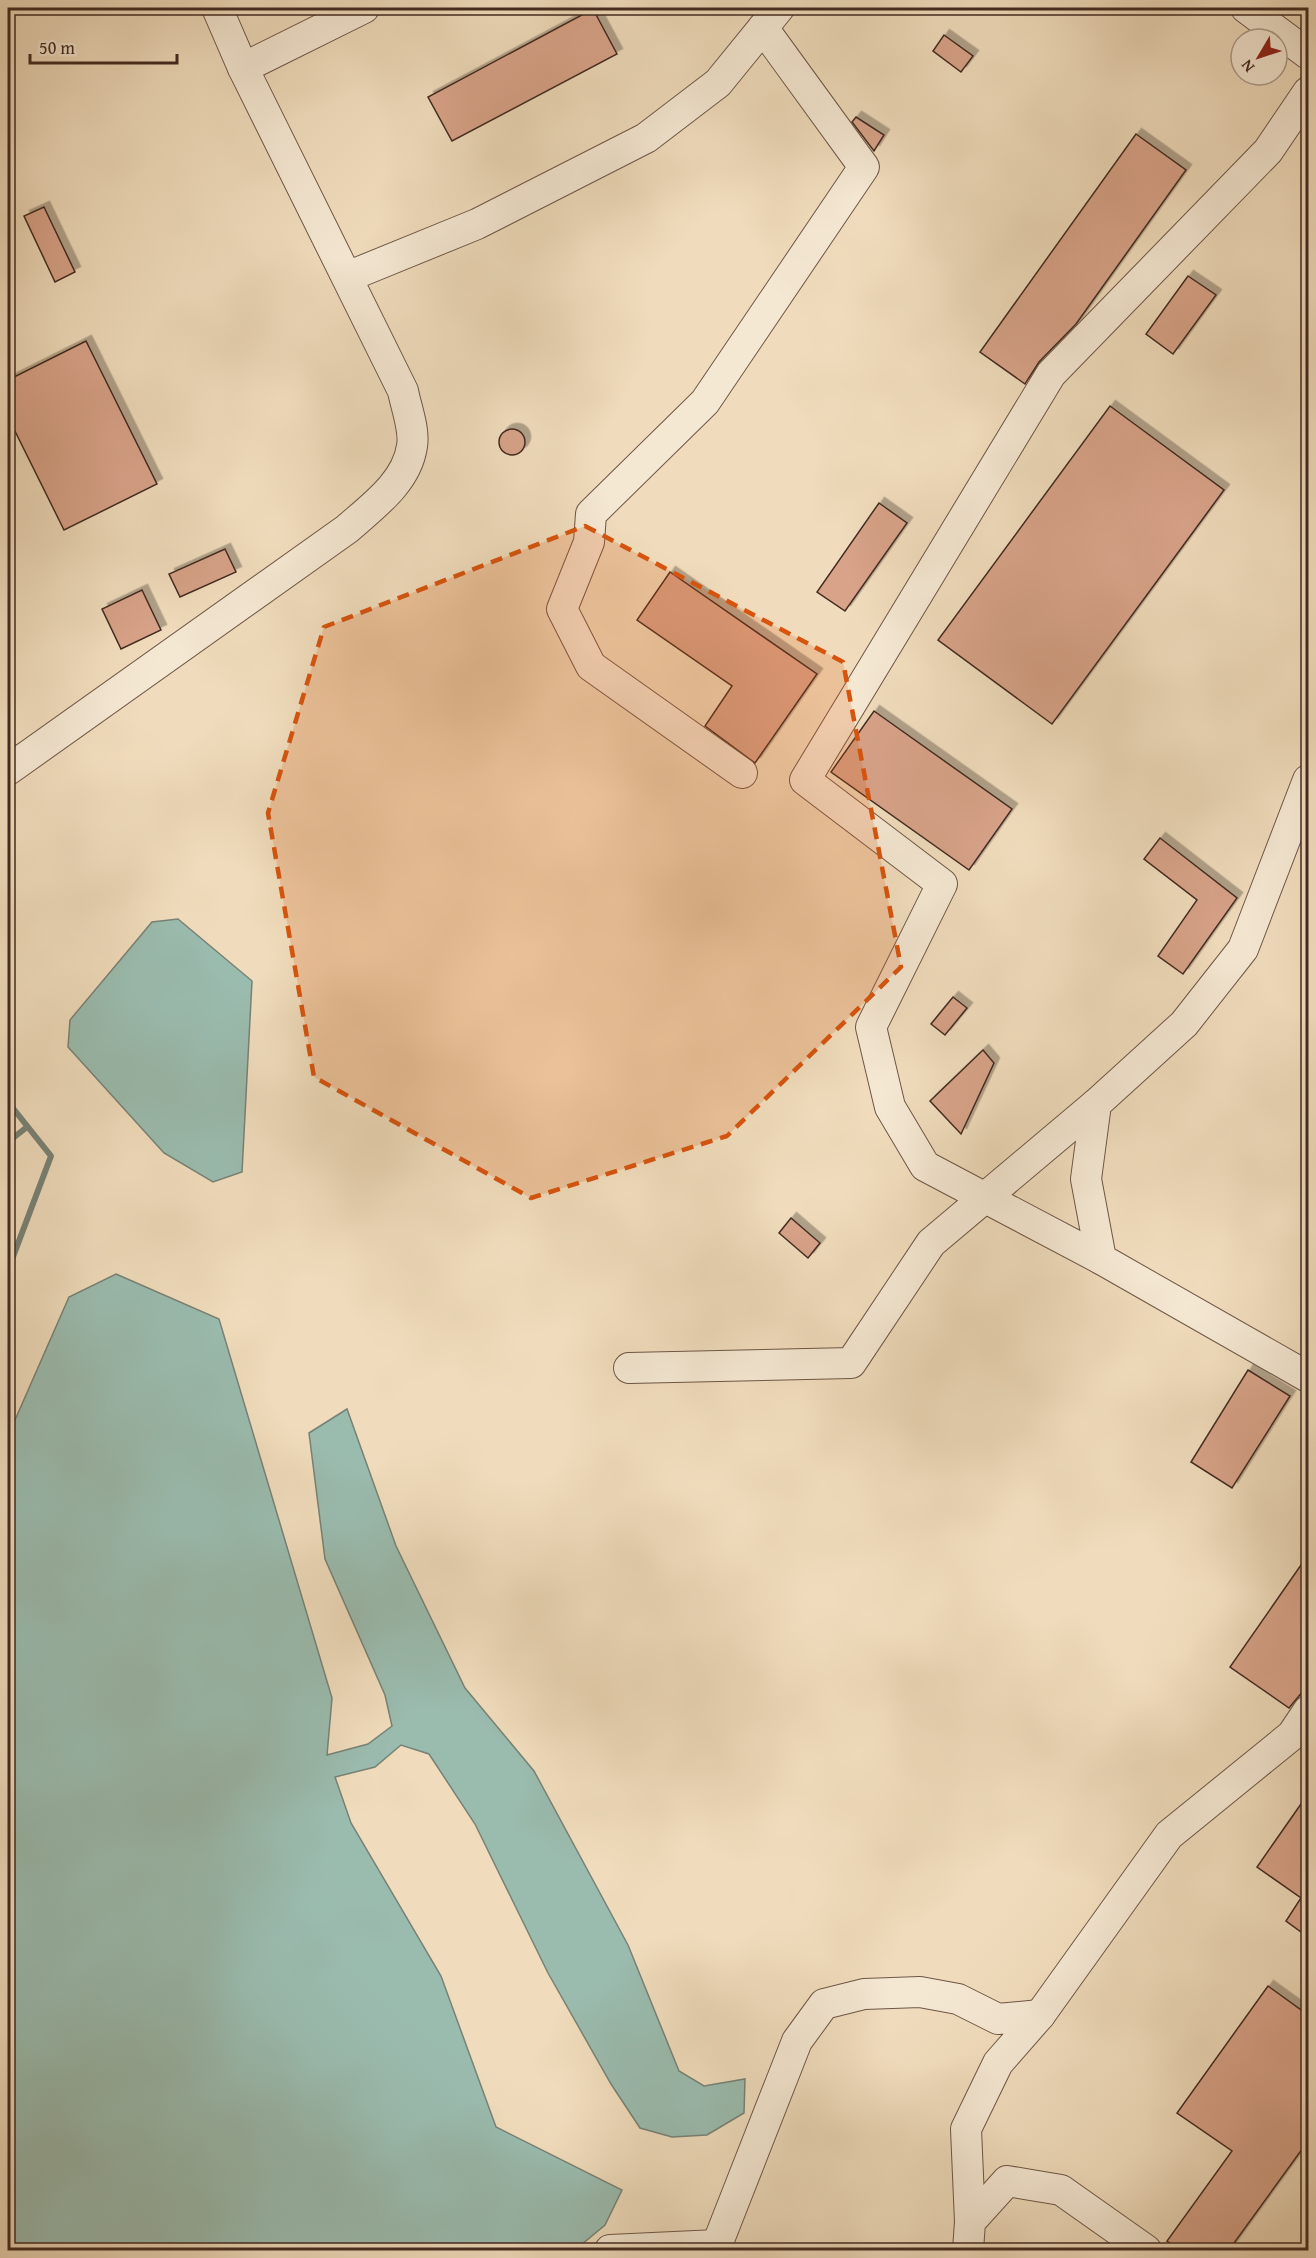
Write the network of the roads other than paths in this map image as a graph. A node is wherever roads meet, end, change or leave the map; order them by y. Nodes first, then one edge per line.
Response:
1 (217, 8) edge
2 (364, 8) edge
3 (1246, 8) edge
4 (771, 18) edge
5 (1308, 54) edge
6 (243, 68) junction
7 (1308, 92) edge
8 (347, 277) junction
9 (8, 770) edge
10 (742, 773) dead end
11 (1308, 780) edge
12 (1096, 1104) junction
13 (982, 1197) junction
14 (1101, 1259) junction
15 (629, 1368) dead end
16 (1308, 1377) edge
17 (1308, 1711) edge
18 (1040, 2015) junction
19 (969, 2236) edge
20 (716, 2248) edge
21 (610, 2250) edge
22 (1146, 2250) edge

1 - 6 lane
2 - 6 lane
3 - 5 lane
4 - 8 lane
4 - 10 lane
6 - 8 lane
7 - 13 lane
8 - 9 lane
11 - 12 lane
12 - 13 lane
12 - 14 lane
13 - 14 lane
13 - 15 lane
14 - 16 lane
17 - 18 lane
18 - 19 lane
18 - 20 lane
19 - 22 lane
20 - 21 lane

